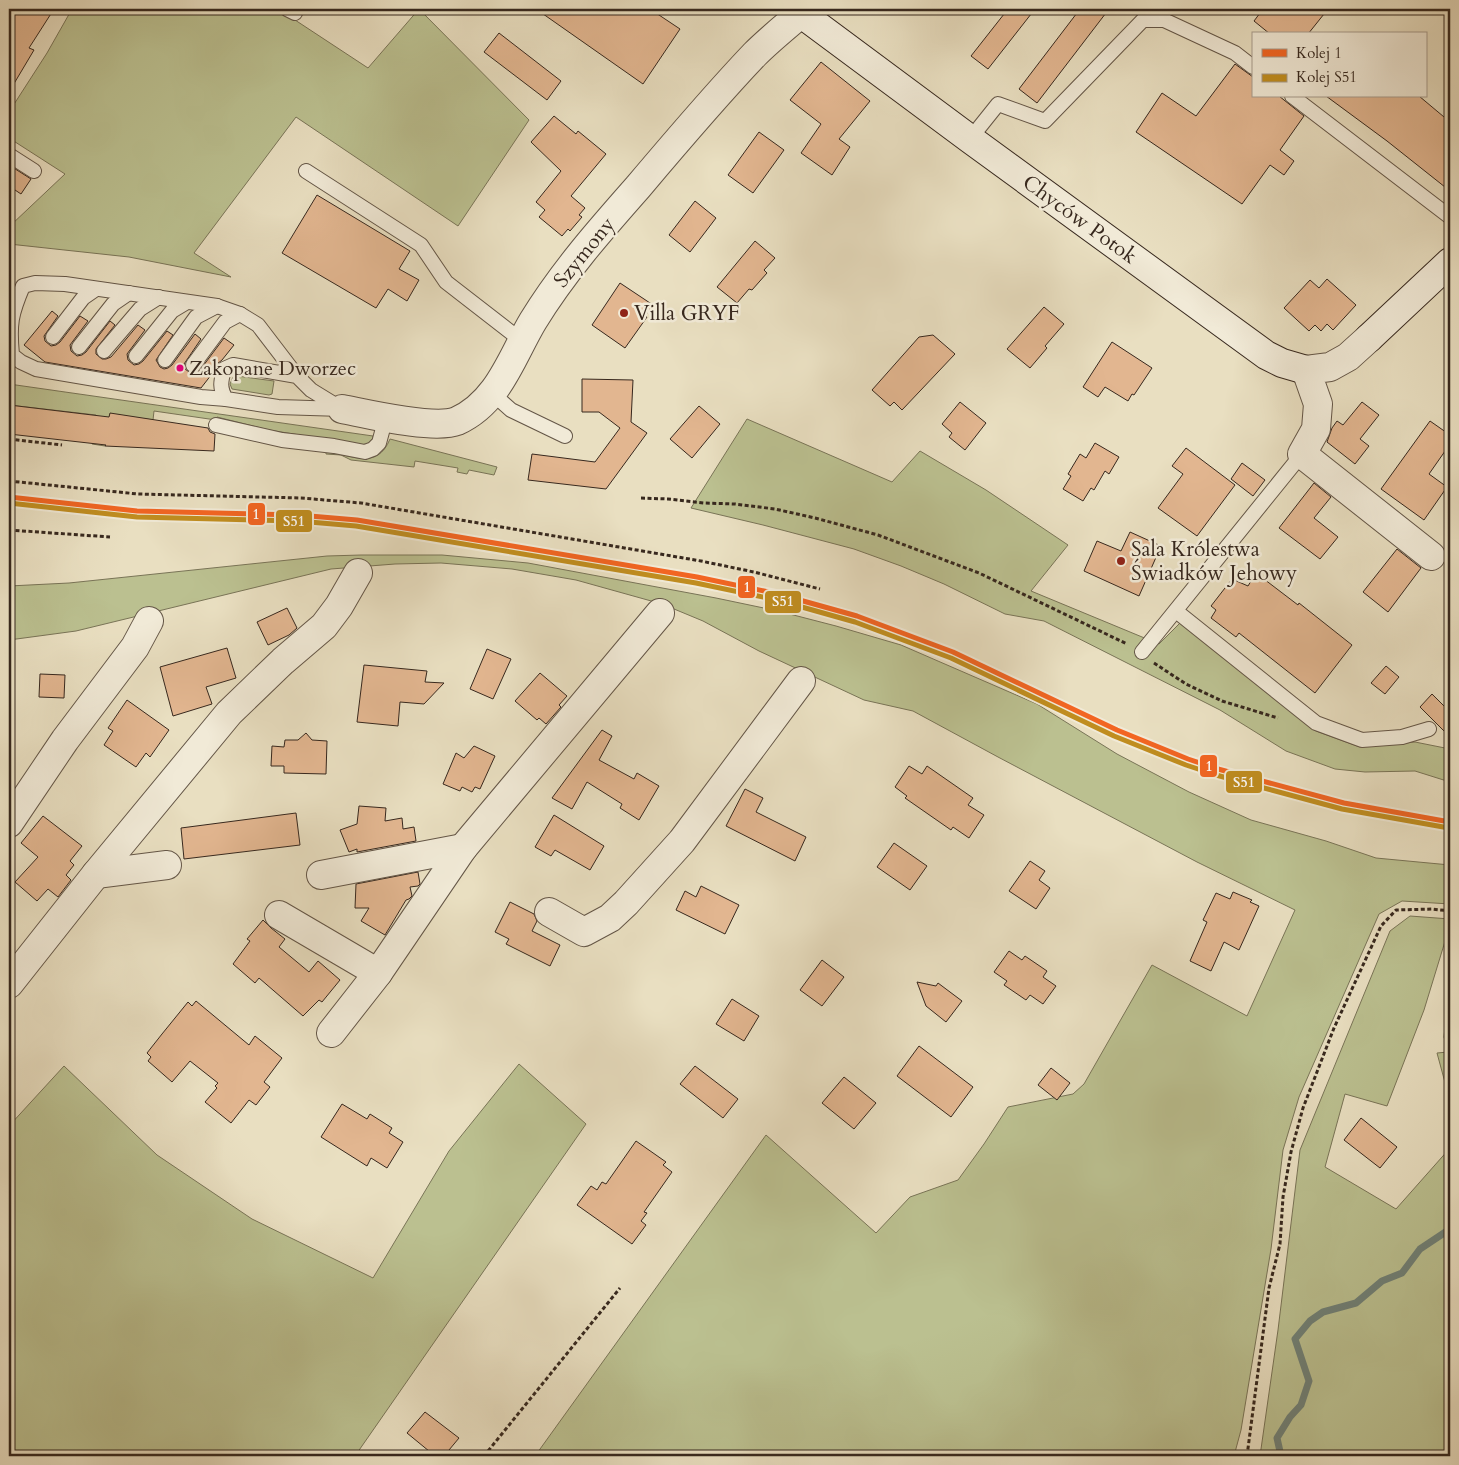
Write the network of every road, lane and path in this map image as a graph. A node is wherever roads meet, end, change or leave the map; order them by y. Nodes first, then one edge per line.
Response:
1 (801, 10) edge
2 (1252, 66) edge
3 (1295, 98) edge
4 (970, 139) junction
5 (9, 154) edge
6 (34, 171) dead end
7 (306, 171) dead end
8 (1450, 217) edge
9 (1450, 262) edge
10 (16, 285) edge
11 (96, 288) junction
12 (129, 293) junction
13 (159, 298) junction
14 (187, 302) junction
15 (217, 306) junction
16 (240, 314) junction
17 (53, 337) dead end
18 (522, 341) junction
19 (79, 347) dead end
20 (104, 351) dead end
21 (10, 355) edge
22 (136, 356) dead end
23 (165, 360) dead end
24 (193, 365) dead end
25 (1306, 370) junction
26 (297, 376) junction
27 (492, 393) junction
28 (226, 399) junction
29 (342, 409) junction
30 (386, 417) junction
31 (216, 425) dead end
32 (565, 436) dead end
33 (9, 439) edge
34 (62, 445) dead end
35 (1302, 454) junction
36 (9, 481) edge
37 (641, 498) dead end
38 (9, 530) edge
39 (110, 537) dead end
40 (1431, 556) dead end
41 (358, 573) dead end
42 (820, 588) dead end
43 (1176, 611) junction
44 (660, 613) dead end
45 (149, 620) dead end
46 (1142, 652) junction
47 (801, 680) dead end
48 (1308, 717) junction
49 (1429, 729) dead end
50 (9, 823) edge
51 (463, 848) junction
52 (167, 865) dead end
53 (96, 874) junction
54 (321, 875) dead end
55 (1450, 911) edge
56 (549, 912) dead end
57 (279, 915) dead end
58 (378, 973) junction
59 (9, 984) edge
60 (331, 1033) dead end
61 (620, 1288) dead end
62 (484, 1456) edge
63 (1247, 1456) edge

1 - 4 street, Chyców Potok
1 - 18 street, Szymony
2 - 4 lane
3 - 8 lane
4 - 25 street, Chyców Potok
5 - 6 lane
7 - 18 lane
9 - 25 street, Chyców Potok
10 - 11 lane
10 - 21 lane
11 - 12 lane
11 - 17 lane
12 - 13 lane
12 - 19 lane
13 - 14 lane
13 - 20 lane
14 - 15 lane
14 - 22 lane
15 - 16 lane
15 - 23 lane
16 - 24 lane
16 - 26 lane
18 - 27 street, Szymony
21 - 28 lane
25 - 35 street
26 - 28 lane
26 - 29 lane
27 - 30 street, Szymony
27 - 32 lane
28 - 29 lane
29 - 30 street, Szymony
30 - 31 lane
33 - 34 path
35 - 40 street
35 - 43 lane
36 - 42 path
37 - 46 path
38 - 39 path
41 - 53 street
43 - 46 lane
43 - 48 lane
44 - 51 street
45 - 50 street
46 - 48 path
47 - 56 street
48 - 49 lane
51 - 54 street
51 - 58 street
52 - 53 street
53 - 59 street
55 - 63 path
57 - 58 street
58 - 60 street
61 - 62 path

